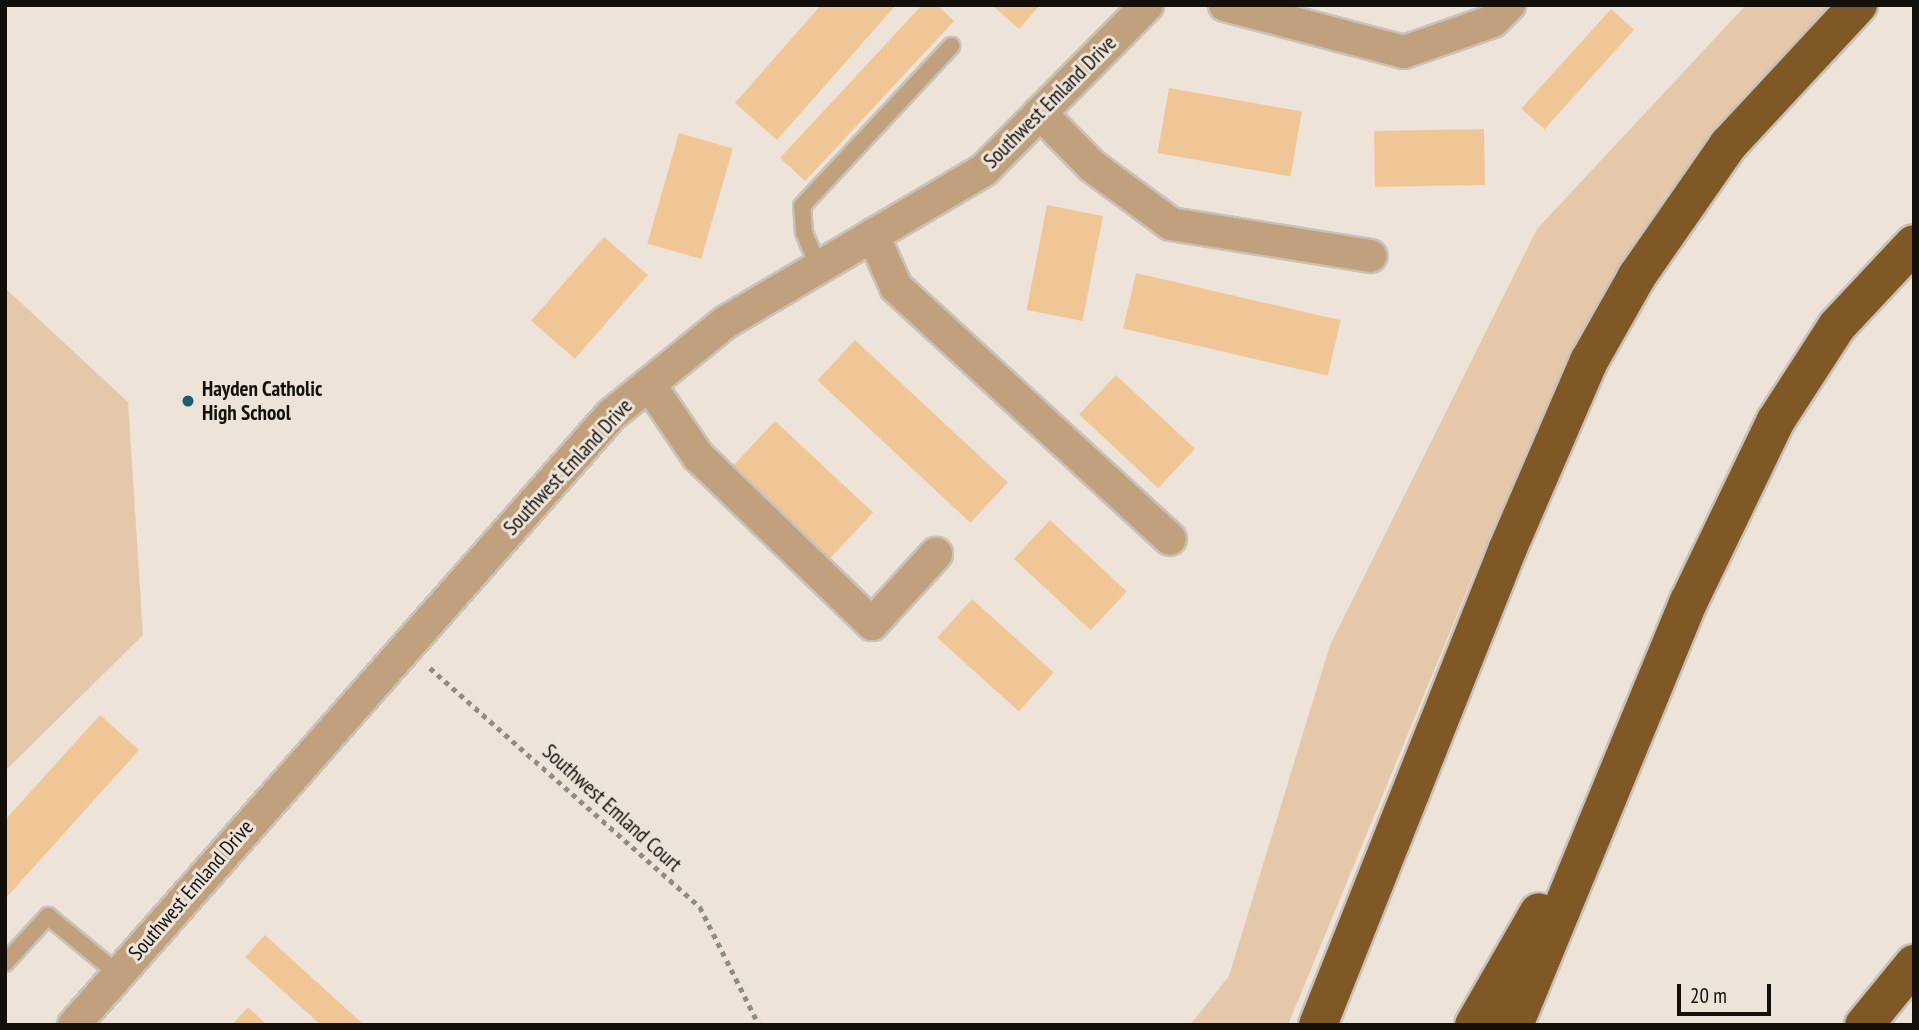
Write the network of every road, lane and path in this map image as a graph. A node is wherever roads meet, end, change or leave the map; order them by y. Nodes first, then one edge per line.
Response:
1 (1147, 5) edge
2 (1225, 5) edge
3 (1509, 5) edge
4 (1858, 5) edge
5 (951, 46) dead end
6 (1040, 113) junction
7 (873, 235) junction
8 (1914, 243) edge
9 (1370, 256) dead end
10 (818, 268) junction
11 (649, 384) junction
12 (1170, 539) dead end
13 (936, 554) dead end
14 (404, 645) junction
15 (1649, 694) junction
16 (5, 963) edge
17 (1914, 964) edge
18 (118, 974) junction
19 (74, 1025) edge
20 (759, 1025) edge
21 (1318, 1025) edge
22 (1474, 1025) edge
23 (1514, 1025) edge
24 (1864, 1025) edge

1 - 6 street, Southwest Emland Drive
2 - 3 street
4 - 21 highway
5 - 10 lane
6 - 7 street, Southwest Emland Drive
6 - 9 street
7 - 10 street, Southwest Emland Drive
7 - 12 street
8 - 15 highway
10 - 11 street, Southwest Emland Drive
11 - 13 street
11 - 14 street, Southwest Emland Drive
14 - 18 street, Southwest Emland Drive
14 - 20 path, Southwest Emland Court
15 - 22 highway
15 - 23 highway
16 - 18 lane
17 - 24 highway
18 - 19 street, Southwest Emland Drive

